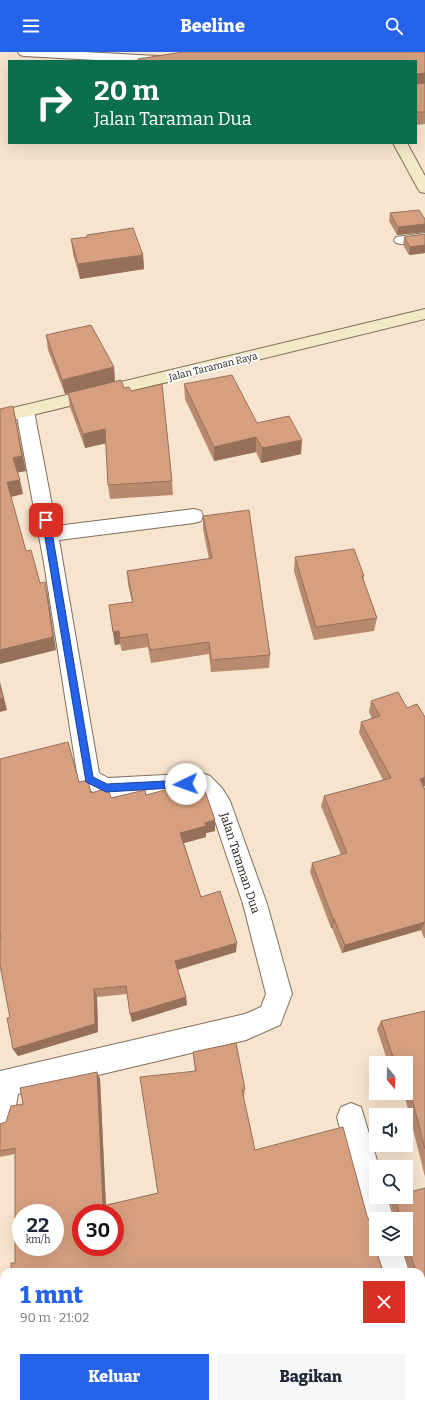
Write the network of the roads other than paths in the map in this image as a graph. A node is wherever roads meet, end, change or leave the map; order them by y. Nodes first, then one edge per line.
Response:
1 (24, 52) edge
2 (159, 60) edge
3 (401, 144) edge
4 (425, 189) edge
5 (425, 237) edge
6 (402, 240) dead end
7 (425, 314) edge
8 (25, 411) junction
9 (0, 417) edge
10 (194, 516) dead end
11 (49, 534) junction
12 (3, 1085) edge
13 (0, 1117) edge
14 (351, 1117) dead end
15 (377, 1212) edge
16 (390, 1256) edge
17 (393, 1268) edge

1 - 2 street
3 - 4 street
5 - 6 lane
7 - 8 street, Jalan Taraman Raya
8 - 9 street, Jalan Taraman Raya
8 - 11 street, Jalan Taraman Dua
10 - 11 street
11 - 12 street, Jalan Taraman Dua
12 - 13 street
14 - 15 street
16 - 17 street

